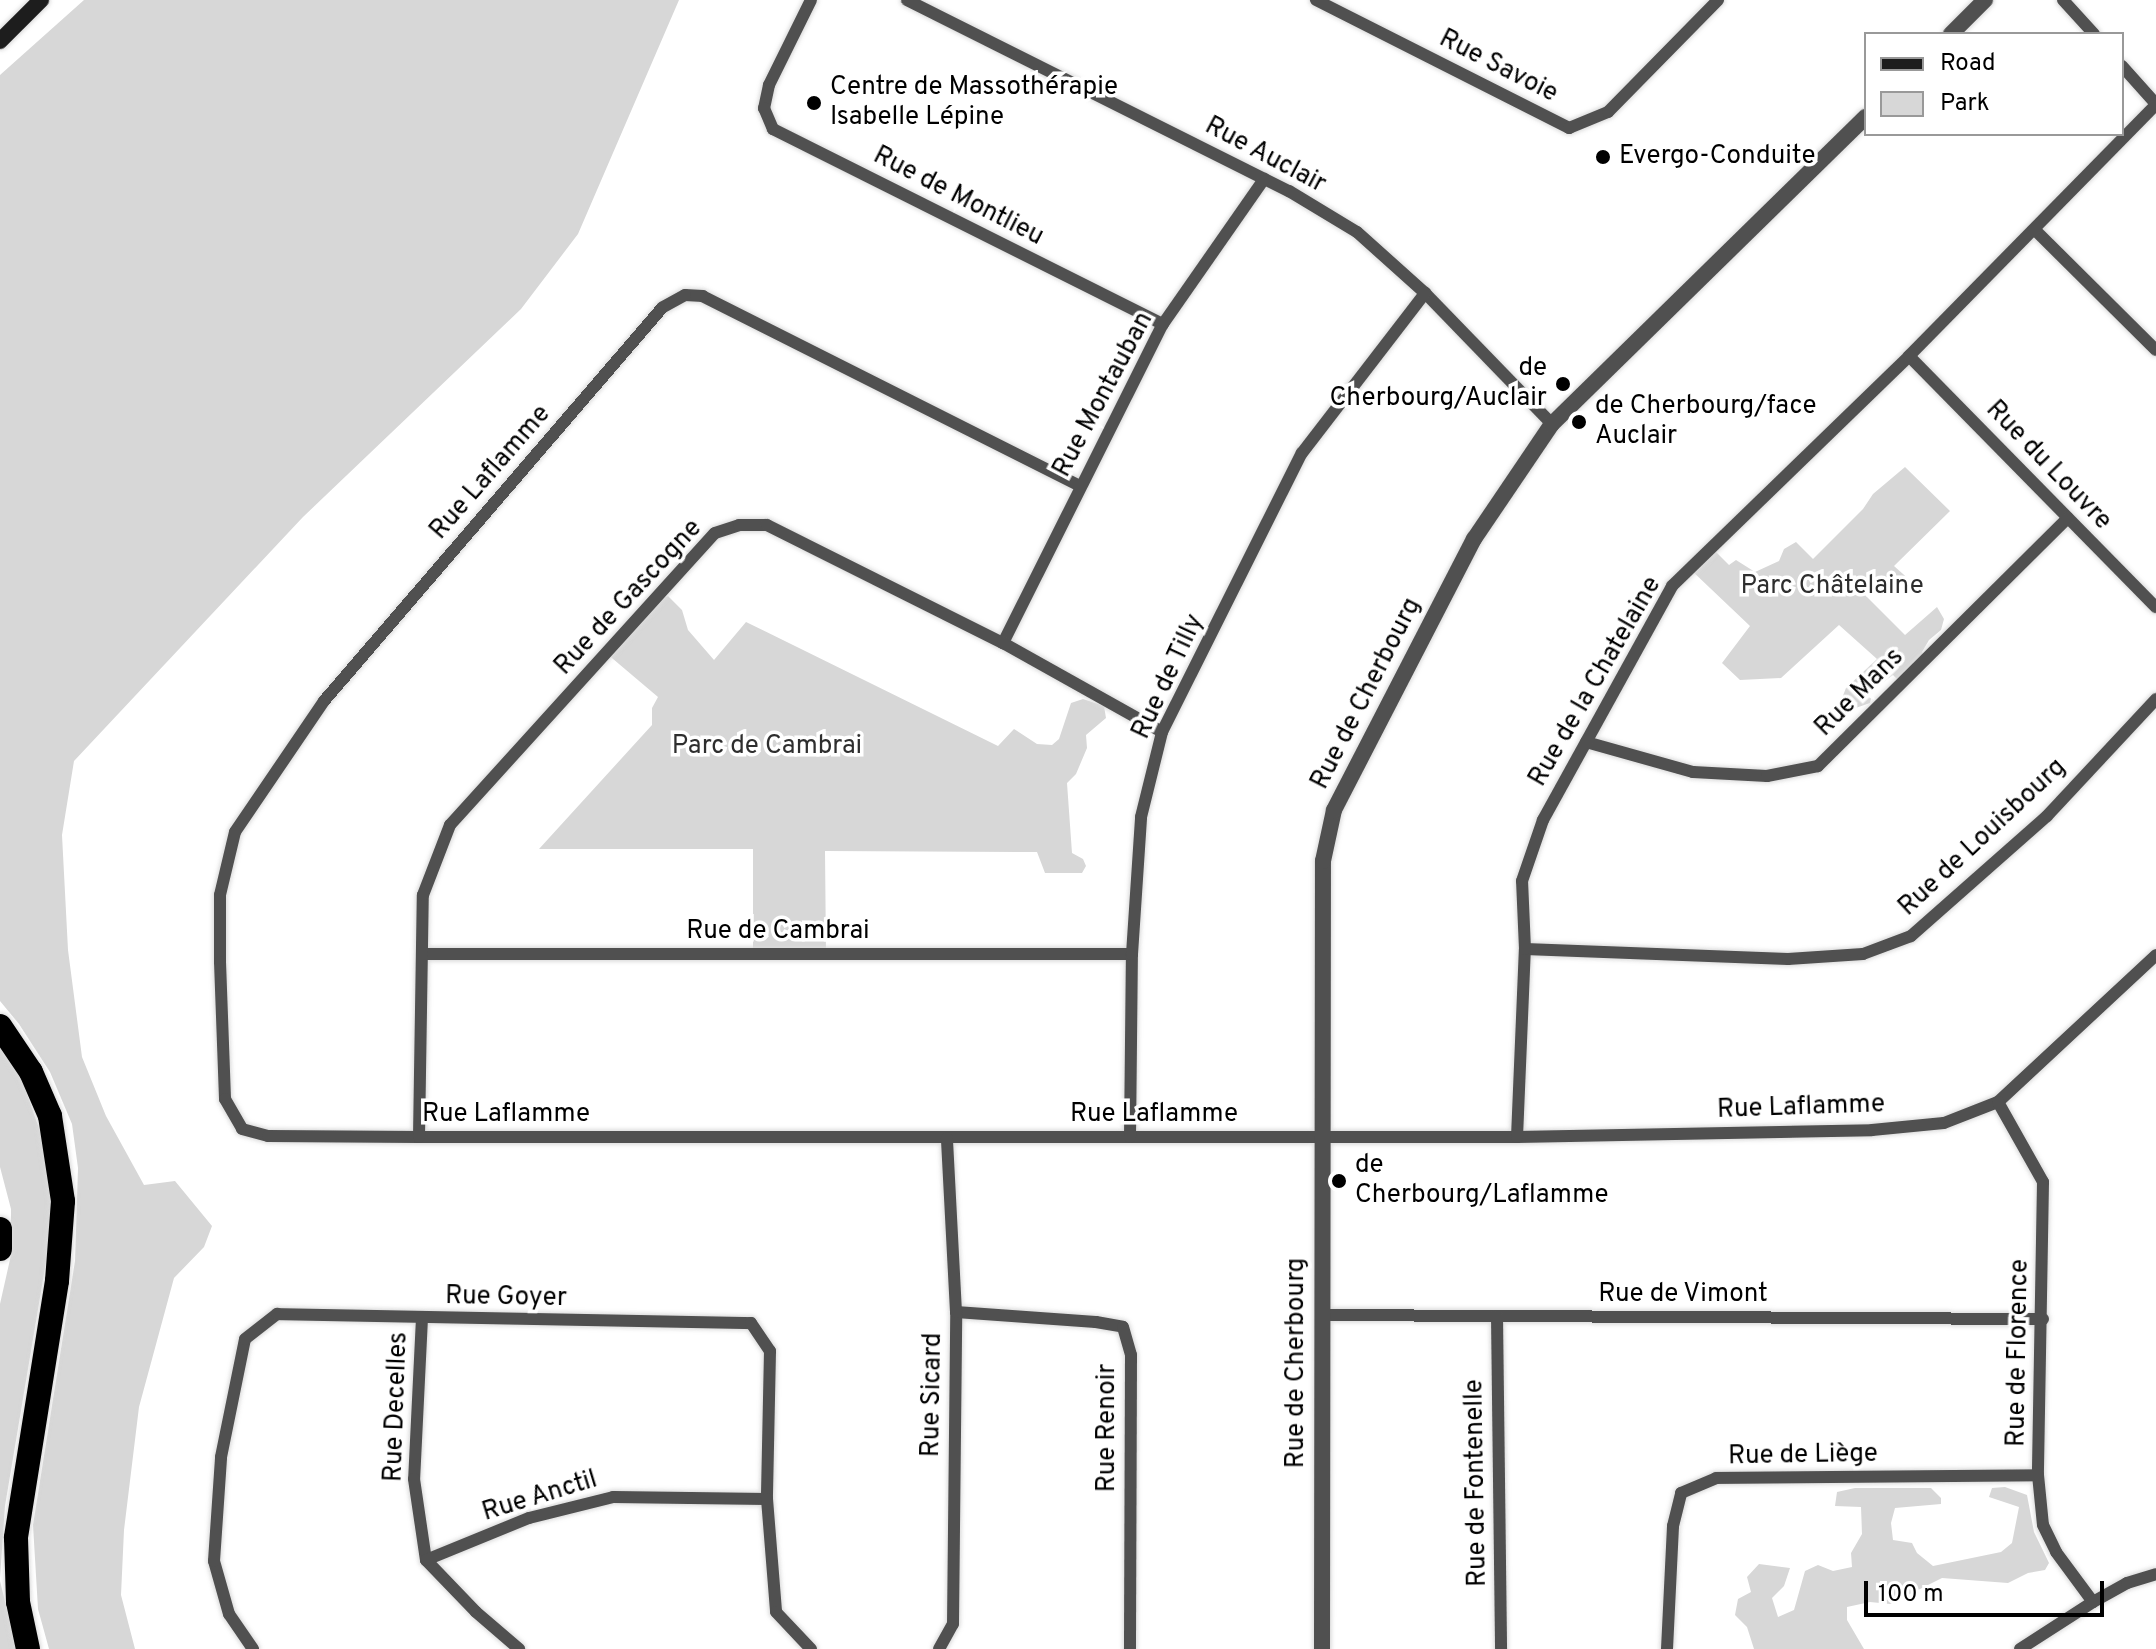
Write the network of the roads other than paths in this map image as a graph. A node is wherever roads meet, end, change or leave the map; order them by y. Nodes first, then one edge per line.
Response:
1 (41, 0) edge
2 (811, 0) edge
3 (907, 0) edge
4 (1316, 0) edge
5 (1718, 0) edge
6 (1985, 0) edge
7 (2063, 0) edge
8 (1953, 32) edge
9 (2092, 32) edge
10 (0, 41) edge
11 (2124, 68) edge
12 (2156, 104) edge
13 (1864, 119) edge
14 (1264, 179) junction
15 (2035, 230) junction
16 (1425, 293) junction
17 (1163, 324) junction
18 (2156, 350) edge
19 (1909, 356) junction
20 (1552, 424) junction
21 (1080, 486) junction
22 (2068, 518) junction
23 (2156, 607) edge
24 (1003, 643) junction
25 (2156, 699) edge
26 (1162, 732) junction
27 (1586, 742) junction
28 (1525, 949) junction
29 (424, 954) junction
30 (1132, 954) junction
31 (2156, 955) edge
32 (0, 1026) edge
33 (1998, 1102) junction
34 (1320, 1136) junction
35 (419, 1137) junction
36 (1130, 1137) junction
37 (1517, 1137) junction
38 (947, 1138) junction
39 (0, 1229) edge
40 (0, 1249) edge
41 (956, 1312) junction
42 (1322, 1315) junction
43 (1497, 1316) junction
44 (422, 1318) junction
45 (2043, 1319) junction
46 (2038, 1475) junction
47 (767, 1499) junction
48 (426, 1560) junction
49 (2156, 1574) edge
50 (2093, 1602) junction
51 (28, 1649) edge
52 (253, 1649) edge
53 (519, 1649) edge
54 (811, 1649) edge
55 (939, 1649) edge
56 (1130, 1649) edge
57 (1322, 1649) edge
58 (1501, 1649) edge
59 (1667, 1649) edge
60 (2020, 1649) edge

1 - 10 main road
2 - 17 street, Rue de Montlieu
3 - 14 street, Rue Auclair
4 - 5 street, Rue Savoie
6 - 8 street
7 - 9 street
11 - 12 street
12 - 15 street, Rue de la Chatelaine
13 - 20 street, Rue de Cherbourg
14 - 16 street, Rue Auclair
14 - 17 street, Rue Montauban
15 - 18 street
15 - 19 street, Rue de la Chatelaine
16 - 20 street, Rue Auclair
16 - 26 street, Rue de Tilly
17 - 21 street, Rue Montauban
19 - 22 street, Rue du Louvre
19 - 27 street, Rue de la Chatelaine
20 - 34 street, Rue de Cherbourg
21 - 24 street, Rue Montauban
21 - 35 street, Rue Laflamme
22 - 23 street, Rue du Louvre
22 - 27 street, Rue Mans
24 - 26 street, Rue de Gascogne
24 - 29 street, Rue de Gascogne
25 - 28 street, Rue de Louisbourg
26 - 30 street, Rue de Tilly
27 - 28 street, Rue de la Chatelaine
28 - 37 street, Rue de la Chatelaine
29 - 30 street, Rue de Cambrai
29 - 35 street, Rue de Gascogne
30 - 36 street, Rue de Tilly
31 - 33 street, Rue Laflamme
32 - 51 highway
33 - 37 street, Rue Laflamme
33 - 45 street, Rue de Florence
34 - 36 street, Rue Laflamme
34 - 37 street, Rue Laflamme
34 - 42 street, Rue de Cherbourg
35 - 38 street, Rue Laflamme
36 - 38 street, Rue Laflamme
38 - 41 street, Rue Sicard
39 - 40 highway
41 - 55 street, Rue Sicard
41 - 56 street, Rue Renoir
42 - 43 street, Rue de Vimont
42 - 57 street, Rue de Cherbourg
43 - 45 street, Rue de Vimont
43 - 58 street, Rue de Fontenelle
44 - 47 street, Rue Goyer
44 - 48 street, Rue Decelles
44 - 52 street, Rue Goyer
45 - 46 street, Rue de Florence
46 - 50 street, Rue de Florence
46 - 59 street, Rue de Liège
47 - 48 street, Rue Anctil
47 - 54 street, Rue Goyer
48 - 53 street
49 - 50 street
50 - 60 street

